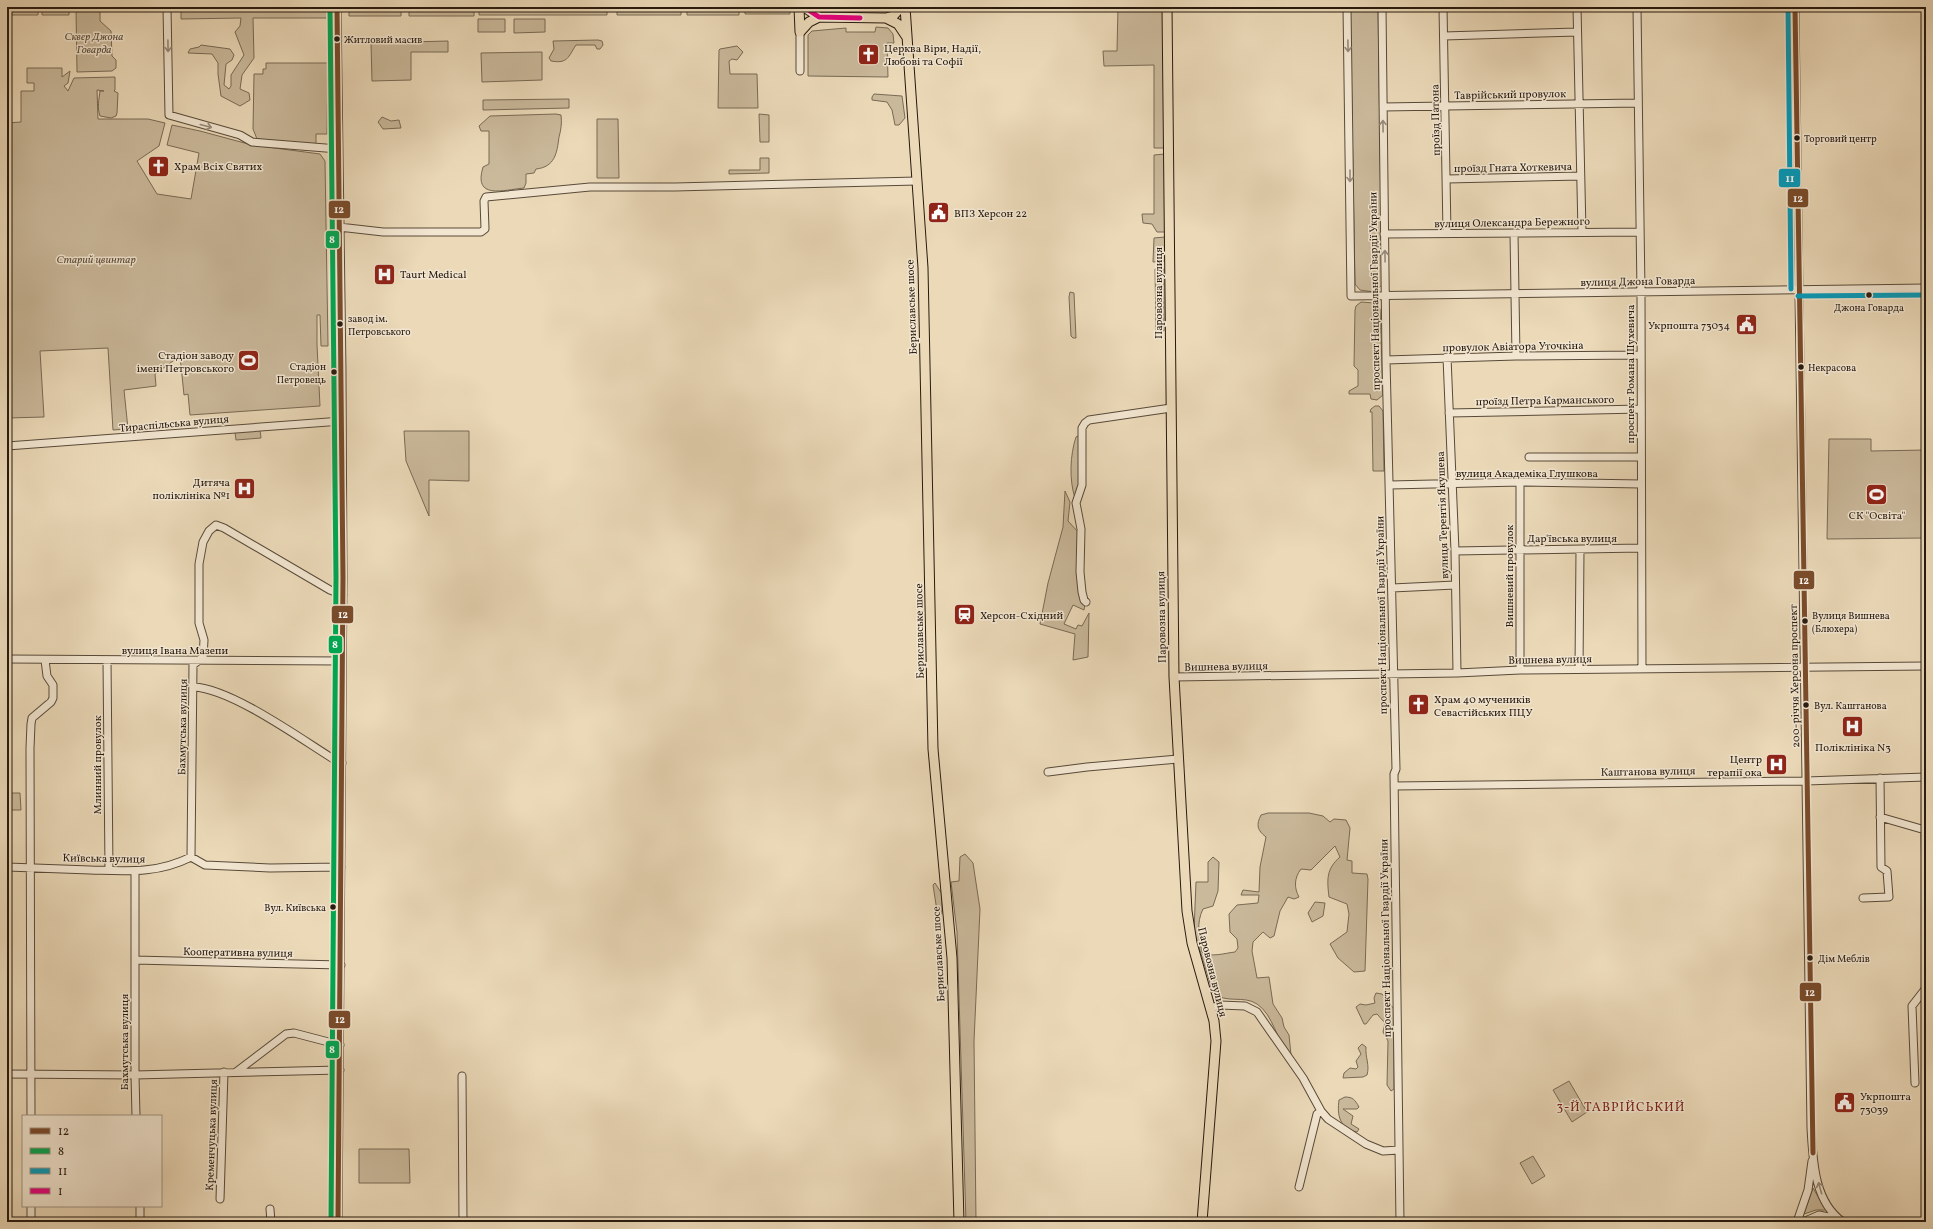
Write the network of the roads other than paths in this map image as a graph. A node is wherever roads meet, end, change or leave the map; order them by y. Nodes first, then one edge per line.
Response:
1 (167, 7) edge
2 (337, 7) edge
3 (798, 7) edge
4 (804, 7) edge
5 (895, 7) edge
6 (901, 7) edge
7 (905, 7) edge
8 (1167, 7) edge
9 (1348, 7) edge
10 (1382, 7) edge
11 (1443, 7) edge
12 (1577, 7) edge
13 (1637, 7) edge
14 (1795, 7) edge
15 (814, 13) edge
16 (886, 18) junction
17 (800, 32) junction
18 (1577, 32) junction
19 (1444, 36) junction
20 (907, 38) junction
21 (800, 71) dead end
22 (1579, 103) junction
23 (1638, 103) junction
24 (1445, 106) junction
25 (1383, 107) junction
26 (338, 149) junction
27 (1579, 176) junction
28 (1447, 179) junction
29 (917, 181) junction
30 (339, 227) junction
31 (1514, 232) junction
32 (1582, 232) junction
33 (1640, 232) junction
34 (1447, 233) junction
35 (1384, 234) junction
36 (1926, 288) edge
37 (1798, 289) junction
38 (1641, 292) junction
39 (1515, 294) junction
40 (1386, 295) junction
41 (1351, 296) joint
42 (1640, 355) junction
43 (1516, 356) junction
44 (1447, 357) junction
45 (1386, 360) junction
46 (1171, 408) junction
47 (1641, 409) junction
48 (1449, 413) junction
49 (342, 421) junction
50 (7, 446) edge
51 (1529, 457) dead end
52 (1641, 457) junction
53 (1520, 482) junction
54 (1452, 484) junction
55 (1641, 484) junction
56 (1390, 485) junction
57 (1641, 548) junction
58 (1519, 550) junction
59 (1580, 550) junction
60 (1455, 551) junction
61 (1455, 585) junction
62 (1392, 588) junction
63 (343, 595) junction
64 (1086, 602) dead end
65 (7, 659) edge
66 (45, 660) junction
67 (107, 660) junction
68 (199, 661) junction
69 (342, 661) junction
70 (1805, 666) junction
71 (1926, 666) edge
72 (1580, 669) junction
73 (1642, 669) junction
74 (1520, 670) junction
75 (1457, 673) junction
76 (1394, 674) junction
77 (1174, 677) junction
78 (194, 687) junction
79 (1178, 758) junction
80 (342, 763) junction
81 (1048, 772) dead end
82 (1926, 777) edge
83 (1880, 778) junction
84 (1806, 781) junction
85 (1394, 786) junction
86 (1880, 818) junction
87 (191, 857) junction
88 (341, 867) junction
89 (7, 868) edge
90 (30, 868) junction
91 (108, 870) junction
92 (135, 871) junction
93 (1926, 883) edge
94 (1863, 898) dead end
95 (135, 960) junction
96 (340, 965) junction
97 (1926, 988) edge
98 (1211, 1008) junction
99 (340, 1045) junction
100 (340, 1070) junction
101 (224, 1072) junction
102 (236, 1072) junction
103 (7, 1074) edge
104 (32, 1074) junction
105 (135, 1075) junction
106 (462, 1076) dead end
107 (1915, 1083) dead end
108 (1321, 1111) junction
109 (31, 1115) edge
110 (136, 1115) edge
111 (1399, 1150) junction
112 (1812, 1153) junction
113 (1299, 1187) dead end
114 (220, 1199) dead end
115 (31, 1207) edge
116 (140, 1207) edge
117 (270, 1209) dead end
118 (1841, 1220) edge
119 (31, 1222) edge
120 (140, 1222) edge
121 (270, 1222) edge
122 (338, 1222) edge
123 (464, 1222) edge
124 (959, 1222) edge
125 (1167, 1222) edge
126 (1180, 1222) edge
127 (1202, 1222) edge
128 (1400, 1222) edge
129 (1797, 1222) edge
130 (1803, 1222) edge

1 -> 26 street
2 - 26 street
3 - 17 main road
4 - 15 main road
5 - 16 street
6 - 16 main road
7 - 20 main road, Бериславське шосе
8 - 46 main road, Паровозна вулиця
9 -> 41 street, проспект Національної Гвардії України
10 - 25 street, проспект Національної Гвардії України
11 - 19 street, проїзд Патона
12 - 18 street
13 - 23 street, проспект Романа Шухевича
14 - 37 street, 200-річчя Херсона проспект
15 - 16 main road
15 - 17 main road
16 - 20 main road
17 - 21 street
18 - 19 street
18 - 22 street
19 - 24 street, проїзд Патона
20 - 29 main road, Бериславське шосе
22 - 23 street, Таврійський провулок
22 - 24 street, Таврійський провулок
22 - 27 street
23 - 33 street, проспект Романа Шухевича
24 - 25 street, Таврійський провулок
24 - 28 street, проїзд Патона
35 -> 25 street, проспект Національної Гвардії України
26 - 30 street
27 - 28 street, проїзд Гната Хоткевича
27 - 32 street
28 - 34 street, проїзд Патона
29 - 30 street
29 - 124 main road, Бериславське шосе
30 - 49 street
31 - 32 street, вулиця Олександра Бережного
31 - 34 street, вулиця Олександра Бережного
31 - 39 street
32 - 33 street, вулиця Олександра Бережного
33 - 38 street, проспект Романа Шухевича
34 - 35 street, вулиця Олександра Бережного
40 -> 35 street, проспект Національної Гвардії України
36 - 37 street, вулиця Джона Говарда
37 - 38 street, вулиця Джона Говарда
37 - 70 street, 200-річчя Херсона проспект
38 - 39 street, вулиця Джона Говарда
38 - 42 street, проспект Романа Шухевича
39 - 40 street, вулиця Джона Говарда
39 - 43 street
40 - 41 street, вулиця Джона Говарда
40 - 45 street, проспект Національної Гвардії України
42 - 43 street, провулок Авіатора Уточкіна
42 - 47 street, проспект Романа Шухевича
43 - 44 street, провулок Авіатора Уточкіна
44 - 45 street, провулок Авіатора Уточкіна
44 - 48 street, вулиця Терентія Якушева
45 - 56 street, проспект Національної Гвардії України
46 - 64 street
46 - 77 main road, Паровозна вулиця
47 - 48 street, проїзд Петра Карманського
47 - 52 street, проспект Романа Шухевича
48 - 54 street, вулиця Терентія Якушева
49 - 50 street, Тираспільська вулиця
49 - 63 street
51 - 52 street
52 - 55 street, проспект Романа Шухевича
53 - 54 street, вулиця Академіка Глушкова
53 - 55 street, вулиця Академіка Глушкова
53 - 58 street, Вишневий провулок
54 - 56 street, вулиця Академіка Глушкова
54 - 60 street, вулиця Терентія Якушева
55 - 57 street, проспект Романа Шухевича
56 - 62 street, проспект Національної Гвардії України
57 - 59 street, Дар'ївська вулиця
57 - 73 street, проспект Романа Шухевича
58 - 59 street, Дар'ївська вулиця
58 - 60 street, Дар'ївська вулиця
58 - 74 street, Вишневий провулок
59 - 72 street
60 - 61 street, вулиця Терентія Якушева
61 - 62 street
61 - 75 street, вулиця Терентія Якушева
62 - 76 street, проспект Національної Гвардії України
63 - 68 street, Бахмутська вулиця
63 - 69 street
65 - 66 street, вулиця Івана Мазепи
66 - 67 street, вулиця Івана Мазепи
66 - 90 street
67 - 68 street, вулиця Івана Мазепи
67 - 91 street, Млинний провулок
68 - 69 street, вулиця Івана Мазепи
68 - 78 street, Бахмутська вулиця
69 - 80 street
70 - 71 street, Вишнева вулиця
70 - 73 street, Вишнева вулиця
70 - 84 street, 200-річчя Херсона проспект
72 - 73 street, Вишнева вулиця
72 - 74 street, Вишнева вулиця
74 - 75 street, Вишнева вулиця
75 - 76 street, Вишнева вулиця
76 - 77 street, Вишнева вулиця
76 - 85 street, проспект Національної Гвардії України
77 - 79 main road, Паровозна вулиця
78 - 80 street
78 - 87 street, Бахмутська вулиця
79 - 81 street
79 - 98 main road, Паровозна вулиця
80 - 88 street
82 - 83 street, Каштанова вулиця
83 - 84 street, Каштанова вулиця
83 - 86 street
84 - 85 street, Каштанова вулиця
84 - 112 street, 200-річчя Херсона проспект
85 - 111 street, проспект Національної Гвардії України
86 - 93 street
86 - 94 street
87 - 88 street
87 - 92 street, Київська вулиця
88 - 96 street
89 - 90 street, Київська вулиця
90 - 91 street, Київська вулиця
90 - 104 street
91 - 92 street, Київська вулиця
92 - 95 street, Бахмутська вулиця
95 - 96 street, Кооперативна вулиця
95 - 105 street, Бахмутська вулиця
96 - 99 street
97 - 107 street
98 - 108 street
98 - 127 main road, Паровозна вулиця
99 - 100 street
99 - 102 street
100 - 102 street, Кременчуцька вулиця
100 - 122 street
101 - 102 street, Кременчуцька вулиця
101 - 105 street, Кременчуцька вулиця
101 - 114 street, Кременчуцька вулиця
103 - 104 street, Кременчуцька вулиця
104 - 105 street, Кременчуцька вулиця
104 - 109 street
105 - 110 street, Бахмутська вулиця
106 - 123 street
108 - 111 street
108 - 113 street
111 - 128 street, проспект Національної Гвардії України
118 -> 112 street
112 - 129 street
115 - 119 street
116 - 120 street
117 - 121 street
118 - 130 street
125 - 126 street

